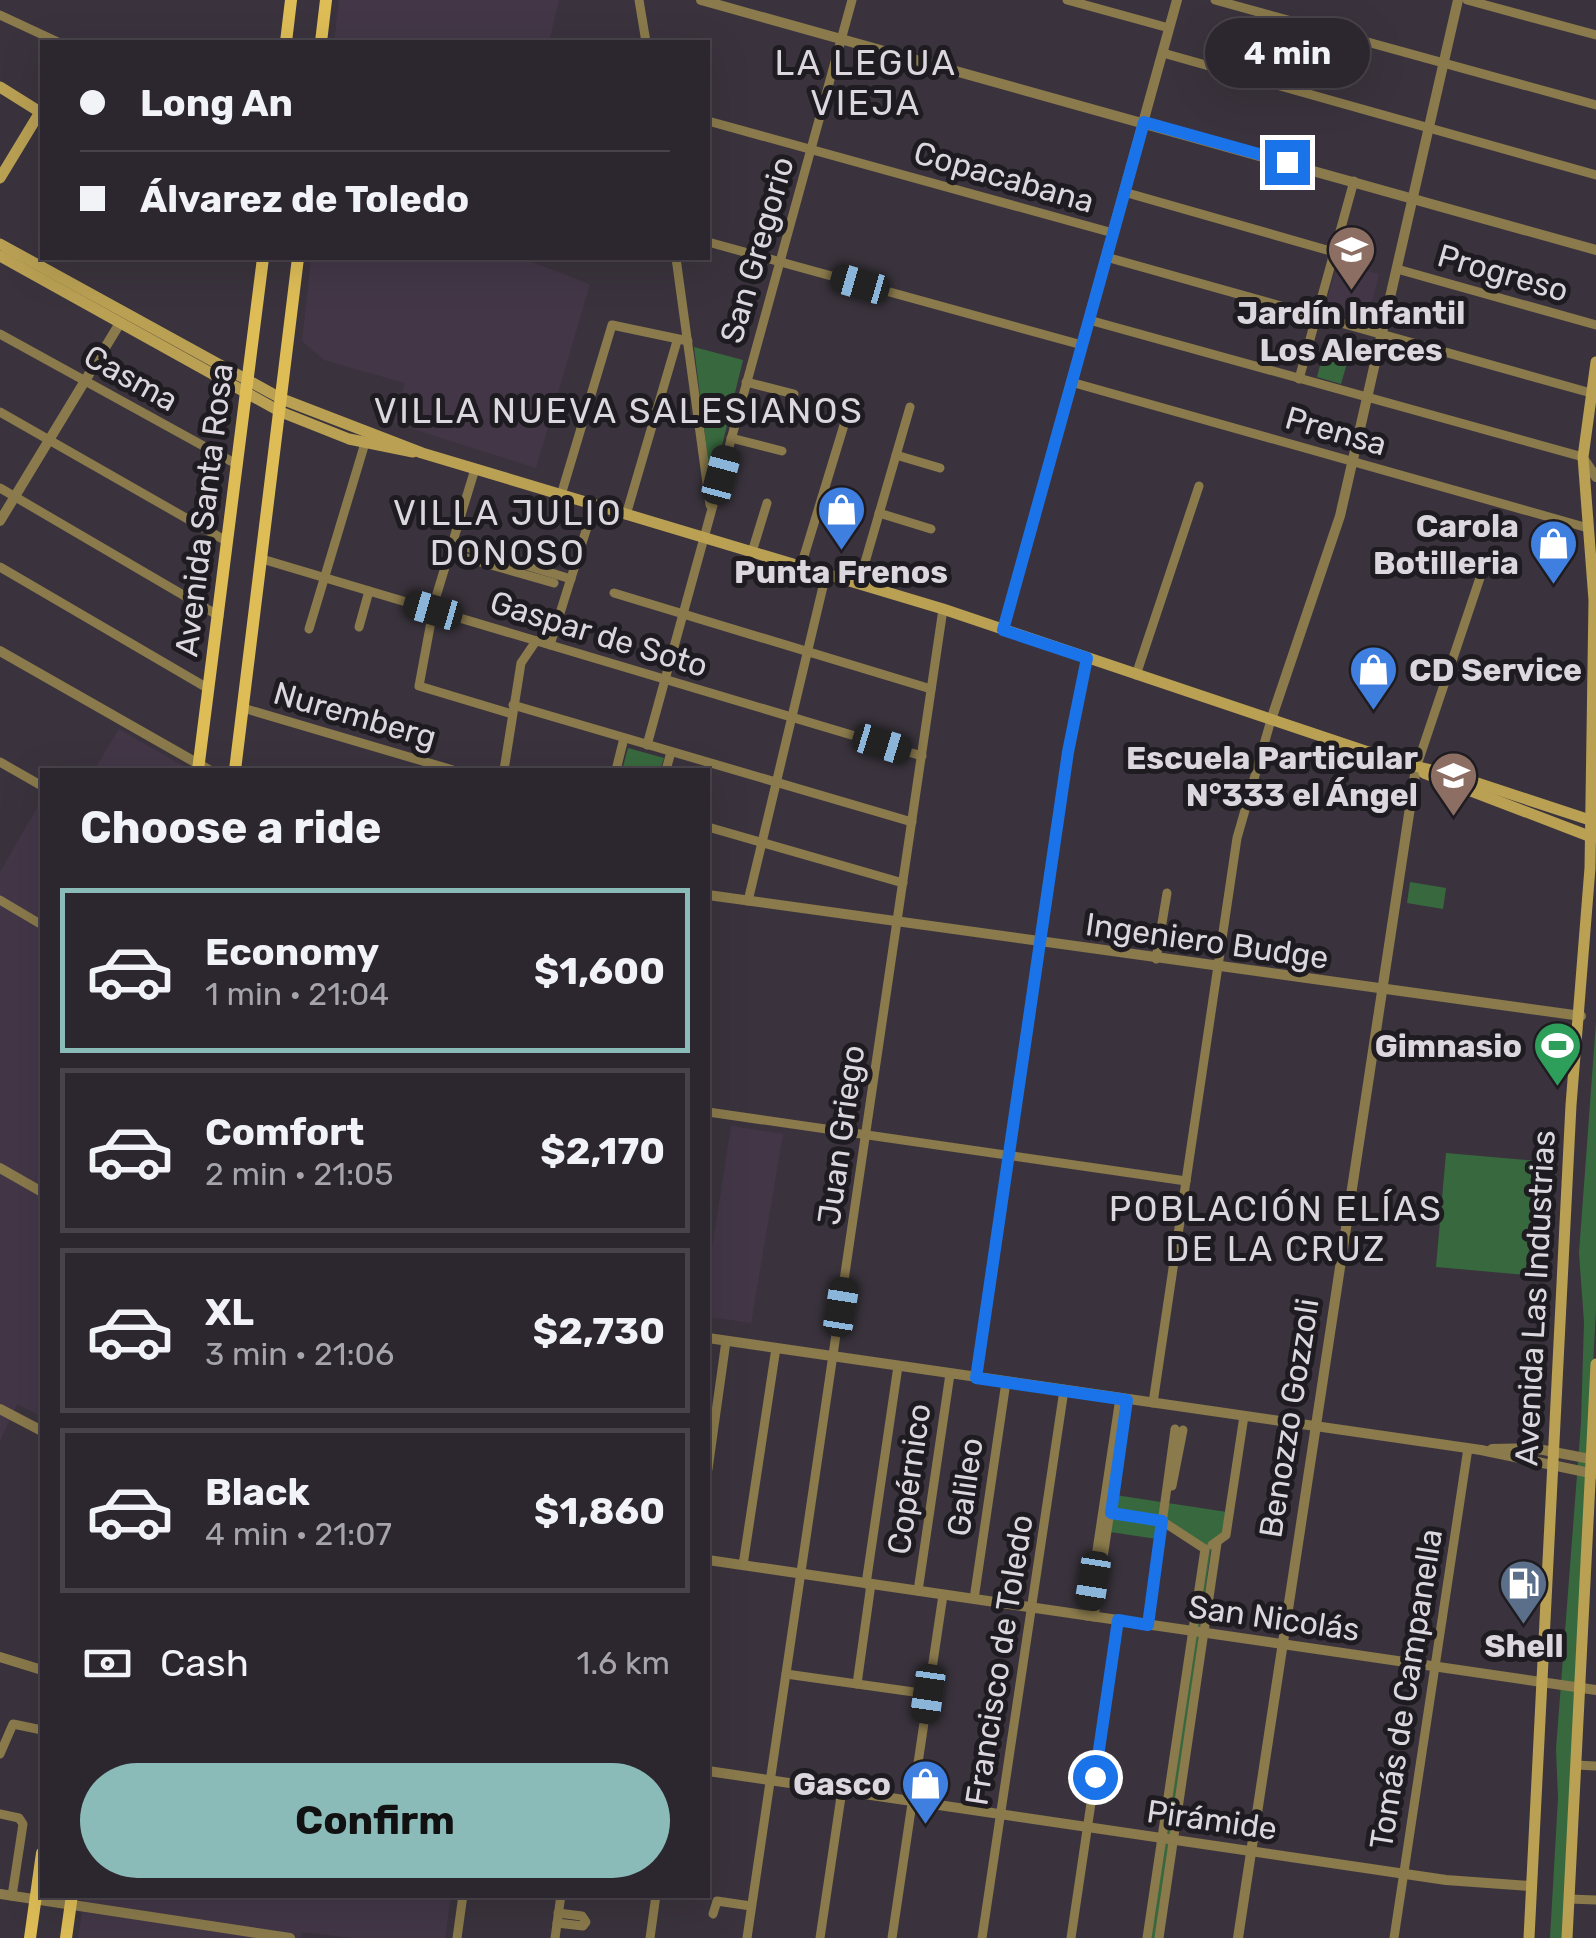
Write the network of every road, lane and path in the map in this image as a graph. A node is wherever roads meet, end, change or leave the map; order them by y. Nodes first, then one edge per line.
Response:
1 (291, 0) edge
2 (326, 0) edge
3 (639, 0) edge
4 (701, 0) edge
5 (852, 0) edge
6 (1067, 0) edge
7 (1177, 0) edge
8 (1215, 0) edge
9 (1458, 0) edge
10 (1467, 0) edge
11 (0, 15) edge
12 (1170, 28) junction
13 (1596, 35) edge
14 (842, 38) junction
15 (54, 40) edge
16 (286, 40) edge
17 (321, 40) edge
18 (646, 40) edge
19 (1163, 52) junction
20 (1444, 63) junction
21 (0, 88) edge
22 (1596, 105) edge
23 (40, 110) edge
24 (40, 114) edge
25 (1144, 122) junction
26 (710, 123) edge
27 (1429, 128) junction
28 (810, 150) junction
29 (1596, 175) edge
30 (0, 178) edge
31 (1354, 181) junction
32 (1124, 192) junction
33 (1413, 198) junction
34 (1112, 234) junction
35 (710, 243) edge
36 (0, 244) edge
37 (1596, 250) edge
38 (1334, 252) junction
39 (0, 256) edge
40 (1106, 257) junction
41 (263, 260) edge
42 (298, 260) edge
43 (676, 260) edge
44 (779, 262) junction
45 (1396, 269) junction
46 (1316, 316) junction
47 (1089, 320) junction
48 (120, 323) junction
49 (1596, 325) edge
50 (0, 334) edge
51 (1382, 334) junction
52 (682, 341) junction
53 (1082, 345) junction
54 (1596, 362) edge
55 (1299, 379) junction
56 (85, 381) junction
57 (746, 382) junction
58 (1071, 382) junction
59 (249, 388) junction
60 (1590, 393) junction
61 (794, 394) dead end
62 (1367, 398) junction
63 (282, 406) junction
64 (910, 407) dead end
65 (0, 412) edge
66 (848, 412) dead end
67 (731, 438) junction
68 (49, 440) junction
69 (364, 443) junction
70 (782, 451) dead end
71 (422, 453) junction
72 (896, 455) junction
73 (1583, 458) junction
74 (1352, 462) junction
75 (238, 465) junction
76 (940, 468) dead end
77 (476, 469) junction
78 (1596, 476) edge
79 (1199, 486) dead end
80 (0, 488) edge
81 (561, 495) junction
82 (14, 497) junction
83 (767, 503) dead end
84 (594, 505) junction
85 (712, 513) junction
86 (879, 513) junction
87 (626, 514) junction
88 (0, 521) edge
89 (1588, 528) junction
90 (931, 529) dead end
91 (705, 538) junction
92 (228, 542) junction
93 (451, 548) junction
94 (752, 552) junction
95 (262, 559) junction
96 (1486, 560) dead end
97 (801, 566) junction
98 (0, 568) edge
99 (537, 573) junction
100 (826, 574) junction
101 (324, 578) junction
102 (571, 579) junction
103 (554, 583) dead end
104 (859, 584) junction
105 (370, 592) junction
106 (614, 593) dead end
107 (942, 609) junction
108 (433, 610) junction
109 (684, 614) junction
110 (218, 616) junction
111 (359, 627) dead end
112 (309, 628) dead end
113 (1003, 630) junction
114 (536, 641) junction
115 (550, 645) junction
116 (0, 651) edge
117 (808, 652) junction
118 (1087, 658) junction
119 (1136, 675) junction
120 (665, 680) junction
121 (209, 689) junction
122 (931, 689) junction
123 (242, 708) junction
124 (513, 709) junction
125 (792, 718) junction
126 (1271, 720) junction
127 (624, 738) junction
128 (647, 744) junction
129 (672, 752) junction
130 (922, 756) junction
131 (0, 762) edge
132 (202, 768) edge
133 (234, 768) edge
134 (446, 768) edge
135 (504, 768) edge
136 (616, 768) edge
137 (667, 768) edge
138 (1416, 768) junction
139 (777, 782) junction
140 (40, 785) edge
141 (912, 822) junction
142 (1593, 822) edge
143 (710, 828) edge
144 (1593, 838) edge
145 (762, 843) junction
146 (904, 883) junction
147 (1166, 893) dead end
148 (710, 895) edge
149 (0, 900) edge
150 (748, 901) junction
151 (898, 922) junction
152 (40, 924) edge
153 (1040, 942) junction
154 (1156, 959) junction
155 (1217, 968) junction
156 (1379, 990) junction
157 (1581, 1016) junction
158 (710, 1112) edge
159 (866, 1135) junction
160 (1009, 1156) junction
161 (0, 1168) edge
162 (1186, 1182) junction
163 (40, 1191) edge
164 (710, 1338) edge
165 (726, 1341) junction
166 (778, 1349) junction
167 (834, 1357) junction
168 (1596, 1364) edge
169 (895, 1366) junction
170 (950, 1374) junction
171 (976, 1378) junction
172 (1006, 1382) junction
173 (1064, 1390) junction
174 (1124, 1399) junction
175 (1153, 1403) junction
176 (1595, 1407) edge
177 (0, 1409) edge
178 (1244, 1416) junction
179 (1313, 1426) junction
180 (1179, 1429) dead end
181 (40, 1430) edge
182 (1468, 1448) junction
183 (710, 1454) edge
184 (1594, 1459) edge
185 (1555, 1460) junction
186 (1594, 1474) edge
187 (1111, 1513) junction
188 (1164, 1522) junction
189 (1592, 1528) edge
190 (1216, 1543) junction
191 (1205, 1548) junction
192 (710, 1560) edge
193 (746, 1566) junction
194 (801, 1574) junction
195 (866, 1583) junction
196 (918, 1591) junction
197 (943, 1595) junction
198 (974, 1600) junction
199 (1032, 1608) junction
200 (1091, 1616) junction
201 (1118, 1620) junction
202 (1148, 1625) junction
203 (1198, 1632) junction
204 (1281, 1644) junction
205 (0, 1657) edge
206 (1435, 1667) junction
207 (40, 1669) edge
208 (786, 1674) junction
209 (1542, 1681) junction
210 (857, 1684) junction
211 (1580, 1689) junction
212 (1596, 1690) edge
213 (928, 1694) junction
214 (40, 1730) edge
215 (0, 1754) edge
216 (1576, 1765) junction
217 (1596, 1766) edge
218 (710, 1771) edge
219 (770, 1780) junction
220 (842, 1790) junction
221 (912, 1801) junction
222 (0, 1814) edge
223 (1001, 1814) junction
224 (1088, 1826) junction
225 (1167, 1838) junction
226 (1250, 1850) junction
227 (40, 1868) edge
228 (1404, 1873) junction
229 (1531, 1886) junction
230 (6, 1896) edge
231 (464, 1898) edge
232 (561, 1898) edge
233 (656, 1898) edge
234 (1569, 1898) junction
235 (36, 1900) junction
236 (71, 1900) edge
237 (1596, 1900) edge
238 (752, 1906) junction
239 (713, 1914) dead end
240 (30, 1938) edge
241 (66, 1938) edge
242 (290, 1938) edge
243 (457, 1938) edge
244 (555, 1938) edge
245 (650, 1938) edge
246 (746, 1938) edge
247 (820, 1938) edge
248 (892, 1938) edge
249 (982, 1938) edge
250 (1071, 1938) edge
251 (1147, 1938) edge
252 (1159, 1938) edge
253 (1238, 1938) edge
254 (1394, 1938) edge
255 (1529, 1938) edge
256 (1567, 1938) edge

1 - 16 main road
2 - 17 main road
3 - 18 street
4 - 14 street
5 - 14 street, San Gregorio
6 - 12 street
7 - 12 street
8 - 20 street
9 - 20 street
10 - 13 street
11 - 15 street
12 - 19 street
14 - 25 street
14 - 28 street, San Gregorio
19 - 25 street
19 - 27 street
20 - 22 street
20 - 27 street
21 - 23 main road
24 - 30 main road
25 - 31 street
25 - 32 street
26 - 28 street, Copacabana
27 - 29 street
27 - 33 street
28 - 34 street, Copacabana
28 - 44 street, San Gregorio
31 - 33 street
31 - 38 street
32 - 34 street
32 - 38 street
33 - 37 street
33 - 45 street
34 - 40 street
35 - 44 street
36 - 59 main road
38 - 46 street
39 - 48 main road
40 - 46 street
40 - 47 street
41 - 59 main road, Avenida Santa Rosa
42 - 63 main road, Avenida Santa Rosa
43 - 52 street
44 - 53 street
44 - 57 street, San Gregorio
45 - 49 street, Progreso
45 - 51 street
46 - 51 street
46 - 55 street
47 - 53 street
47 - 55 street
48 - 56 street
48 - 59 main road
50 - 56 street, Casma
51 - 60 street
51 - 62 street
52 - 81 street
52 - 85 street
52 - 87 street
53 - 58 street
54 - 60 main road, Avenida Las Industrias
55 - 62 street
56 - 68 street
56 - 75 street, Casma
57 - 61 street
57 - 67 street, San Gregorio
58 - 74 street, Prensa
58 - 113 street
59 - 63 main road
59 - 75 main road, Avenida Santa Rosa
60 - 73 main road, Avenida Las Industrias
62 - 73 street
62 - 74 street
63 - 69 main road
63 - 71 main road
63 - 95 main road, Avenida Santa Rosa
64 - 72 street
65 - 68 street
66 - 97 street
67 - 70 street
67 - 85 street, San Gregorio
68 - 82 street
68 - 92 street
69 - 71 main road
69 - 101 street
71 - 77 main road
72 - 76 street
72 - 86 street
73 - 78 street
73 - 89 main road, Avenida Las Industrias
74 - 89 street, Prensa
74 - 126 street
75 - 92 main road, Avenida Santa Rosa
77 - 81 main road
77 - 93 street
79 - 119 street
80 - 82 street
81 - 84 main road
82 - 88 street
82 - 110 street
83 - 94 street
84 - 87 main road
84 - 102 street
85 - 91 street, San Gregorio
86 - 90 street
86 - 104 street
87 - 91 main road
89 - 142 main road, Avenida Las Industrias
91 - 94 main road
91 - 109 street, San Gregorio
92 - 110 main road, Avenida Santa Rosa
93 - 99 street
93 - 108 street
94 - 97 main road
95 - 101 street, Gaspar de Soto
95 - 123 main road, Avenida Santa Rosa
96 - 138 street, Benozzo Gozzoli
97 - 100 main road
98 - 121 street
99 - 102 street
99 - 103 street
100 - 104 main road
100 - 117 street
101 - 105 street, Gaspar de Soto
101 - 112 street
102 - 115 street
104 - 107 main road
105 - 108 street, Gaspar de Soto
105 - 111 street
106 - 109 street
107 - 113 main road
107 - 122 street, Juan Griego
108 - 114 street, Gaspar de Soto
108 - 124 street
109 - 117 street
109 - 120 street, San Gregorio
110 - 121 main road, Avenida Santa Rosa
113 - 118 main road
114 - 115 street, Gaspar de Soto
114 - 124 street
115 - 120 street, Gaspar de Soto
116 - 132 street
117 - 122 street
117 - 125 street
118 - 119 main road
118 - 153 street
119 - 126 main road
120 - 125 street, Gaspar de Soto
120 - 128 street, San Gregorio
121 - 132 main road, Avenida Santa Rosa
122 - 130 street, Juan Griego
123 - 133 main road, Avenida Santa Rosa
123 - 134 street, Nuremberg
124 - 127 street
124 - 135 street
125 - 130 street, Gaspar de Soto
125 - 139 street
126 - 138 main road
126 - 155 street
127 - 128 street
127 - 136 street
128 - 129 street
129 - 137 street
129 - 139 street
130 - 141 street, Juan Griego
131 - 140 street
138 - 142 main road
138 - 144 main road
138 - 156 street, Benozzo Gozzoli
139 - 141 street
139 - 145 street
141 - 146 street, Juan Griego
142 - 144 main road, Avenida Las Industrias
143 - 145 street
144 - 157 main road, Avenida Las Industrias
145 - 146 street
145 - 150 street
146 - 151 street, Juan Griego
147 - 154 street
148 - 150 street, Ingeniero Budge
149 - 152 street
150 - 151 street, Ingeniero Budge
151 - 153 street, Ingeniero Budge
151 - 159 street, Juan Griego
153 - 154 street, Ingeniero Budge
153 - 160 street
154 - 155 street, Ingeniero Budge
155 - 156 street, Ingeniero Budge
155 - 162 street
156 - 157 street, Ingeniero Budge
156 - 179 street, Benozzo Gozzoli
157 - 185 main road, Avenida Las Industrias
158 - 159 street
159 - 160 street
159 - 167 street, Juan Griego
160 - 162 street
160 - 171 street
161 - 163 street
162 - 175 street
164 - 165 street
165 - 166 street
165 - 183 street
166 - 167 street
166 - 193 street
167 - 169 street
167 - 194 street, Juan Griego
168 - 176 main road, Avenida Las Industrias
169 - 170 street
169 - 195 street
170 - 171 street
170 - 196 street, Copérnico
171 - 172 street
172 - 173 street
172 - 198 street, Galileo
173 - 174 street
173 - 199 street, Francisco de Toledo
174 - 175 street
174 - 187 street
174 - 200 street
175 - 178 street
176 - 184 main road, Avenida Las Industrias
177 - 181 street
178 - 179 street
178 - 190 street
179 - 182 street
179 - 204 street, Benozzo Gozzoli
180 - 188 street
182 - 185 street
182 - 206 street, Tomás de Campanella
184 - 185 street
184 - 186 main road, Avenida Las Industrias
185 - 186 street
185 - 209 main road, Avenida Las Industrias
186 - 189 main road, Avenida Las Industrias
187 - 188 street
187 - 200 street
188 - 191 street
188 - 202 street
189 - 211 main road, Avenida Las Industrias
190 - 191 street
190 - 203 street
191 - 203 street
192 - 193 street, San Nicolás
193 - 194 street, San Nicolás
194 - 195 street, San Nicolás
194 - 208 street, Juan Griego
195 - 196 street, San Nicolás
195 - 210 street
196 - 197 street, San Nicolás
197 - 198 street, San Nicolás
197 - 213 street
198 - 199 street, San Nicolás
199 - 200 street, San Nicolás
199 - 223 street, Francisco de Toledo
200 - 201 street, San Nicolás
201 - 202 street, San Nicolás
201 - 224 street
202 - 203 street, San Nicolás
203 - 204 street, San Nicolás
203 - 225 street
204 - 206 street, San Nicolás
204 - 226 street, Benozzo Gozzoli
205 - 207 street
206 - 209 street, San Nicolás
206 - 228 street, Tomás de Campanella
208 - 210 street
208 - 219 street, Juan Griego
209 - 211 street, San Nicolás
209 - 229 main road, Avenida Las Industrias
210 - 213 street
211 - 212 street, San Nicolás
211 - 216 main road, Avenida Las Industrias
213 - 221 street
214 - 215 street
216 - 217 street
216 - 234 main road, Avenida Las Industrias
218 - 219 street, Pirámide
219 - 220 street, Pirámide
219 - 238 street, Juan Griego
220 - 221 street, Pirámide
220 - 247 street
221 - 223 street, Pirámide
221 - 248 street
222 - 230 street
223 - 224 street, Pirámide
223 - 249 street, Francisco de Toledo
224 - 225 street, Pirámide
224 - 250 street
225 - 226 street, Pirámide
225 - 251 street
225 - 252 street
226 - 228 street, Pirámide
226 - 253 street, Benozzo Gozzoli
227 - 235 main road
228 - 229 street, Pirámide
228 - 254 street, Tomás de Campanella
229 - 255 main road, Avenida Las Industrias
230 - 235 street
231 - 243 street
232 - 244 street
233 - 245 street
234 - 237 street
234 - 256 main road, Avenida Las Industrias
235 - 236 street
235 - 240 main road
236 - 241 main road
236 - 242 street
238 - 239 street
238 - 246 street, Juan Griego

